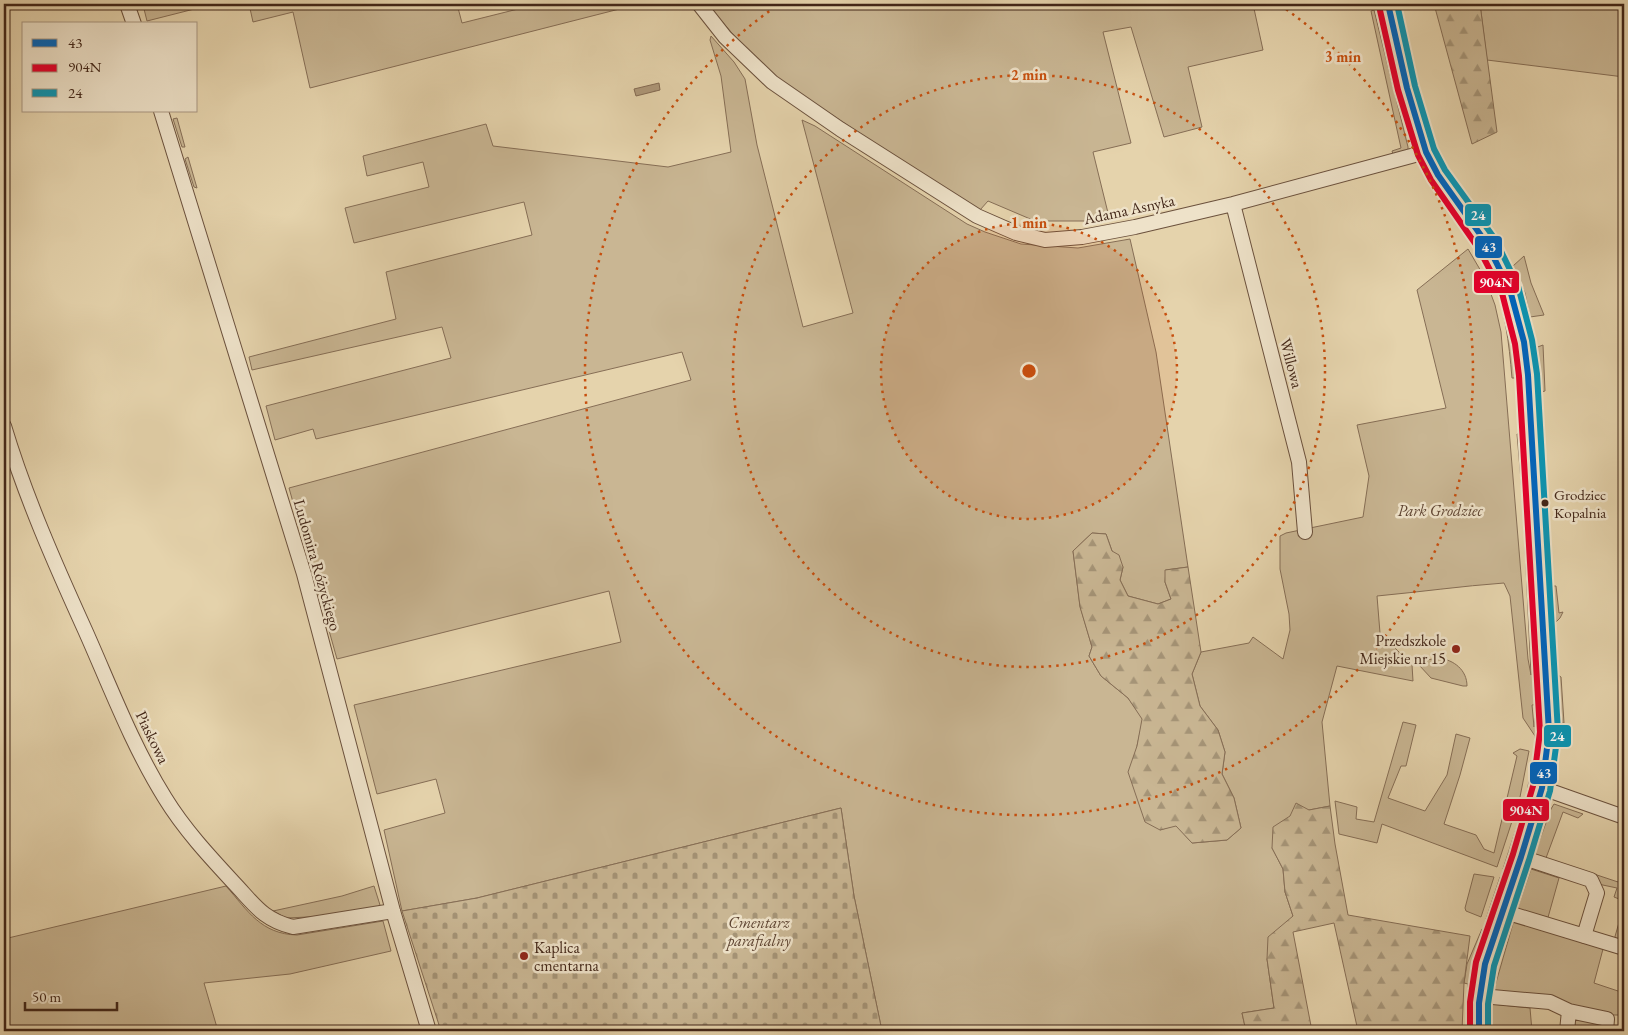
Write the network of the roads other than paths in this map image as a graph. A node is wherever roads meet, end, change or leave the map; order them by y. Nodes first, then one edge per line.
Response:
1 (127, 4) edge
2 (699, 4) edge
3 (1388, 4) edge
4 (133, 22) edge
5 (161, 112) edge
6 (1426, 152) junction
7 (1232, 204) junction
8 (4, 426) edge
9 (1305, 532) dead end
10 (1542, 788) junction
11 (1624, 817) edge
12 (1522, 858) junction
13 (393, 911) junction
14 (1502, 911) junction
15 (1584, 936) junction
16 (1624, 948) edge
17 (1480, 996) junction
18 (1568, 1011) junction
19 (429, 1031) edge
20 (1479, 1031) edge
21 (1567, 1031) edge
22 (1606, 1031) edge

1 - 4 street
2 - 7 street, Adama Asnyka
3 - 6 street
5 - 13 street, Ludomira Różyckiego
6 - 7 street, Adama Asnyka
6 - 10 street
7 - 9 street, Willowa
8 - 13 street, Piaskowa
10 - 11 street
10 - 12 street
12 - 14 street
12 - 15 street
13 - 19 street, Ludomira Różyckiego
14 - 15 street
14 - 17 street
15 - 16 street
17 - 18 street
17 - 20 street
18 - 21 street
18 - 22 street

